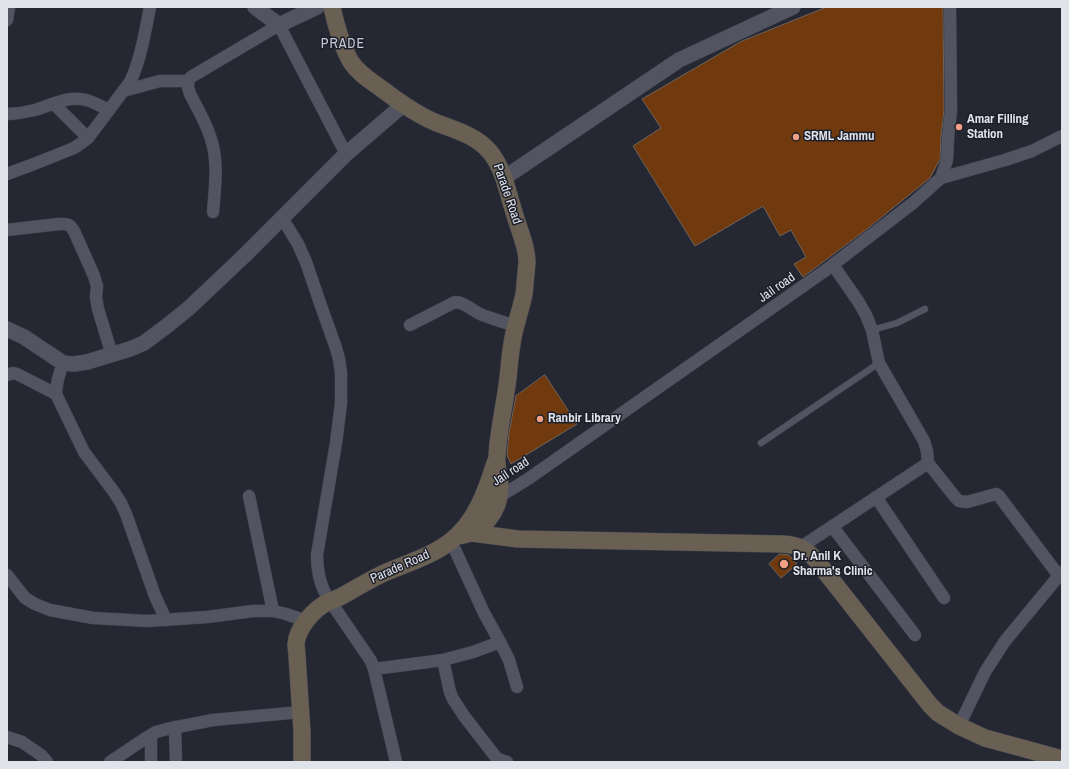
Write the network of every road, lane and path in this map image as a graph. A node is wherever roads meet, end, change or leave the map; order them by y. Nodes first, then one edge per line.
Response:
1 (9, 7) edge
2 (150, 7) edge
3 (255, 7) edge
4 (317, 7) edge
5 (332, 7) edge
6 (793, 7) edge
7 (950, 7) edge
8 (7, 20) edge
9 (278, 24) junction
10 (188, 81) junction
11 (123, 91) junction
12 (54, 104) junction
13 (403, 104) junction
14 (109, 110) junction
15 (7, 114) edge
16 (1062, 136) edge
17 (88, 138) junction
18 (346, 154) junction
19 (7, 174) edge
20 (504, 178) junction
21 (941, 178) junction
22 (213, 212) dead end
23 (282, 218) junction
24 (7, 230) edge
25 (833, 265) junction
26 (925, 309) dead end
27 (410, 325) dead end
28 (516, 326) junction
29 (7, 329) edge
30 (872, 330) junction
31 (112, 355) junction
32 (879, 363) junction
33 (63, 364) junction
34 (7, 374) edge
35 (56, 394) junction
36 (761, 443) dead end
37 (496, 459) junction
38 (928, 463) junction
39 (249, 496) dead end
40 (876, 497) junction
41 (498, 498) junction
42 (479, 507) junction
43 (832, 526) junction
44 (460, 536) junction
45 (801, 547) junction
46 (7, 574) edge
47 (1060, 574) edge
48 (944, 598) dead end
49 (335, 601) junction
50 (273, 611) junction
51 (166, 620) junction
52 (306, 621) junction
53 (914, 635) dead end
54 (500, 642) junction
55 (298, 656) junction
56 (443, 660) junction
57 (374, 669) junction
58 (517, 687) dead end
59 (301, 712) junction
60 (959, 726) junction
61 (175, 727) junction
62 (151, 735) junction
63 (7, 737) edge
64 (1062, 759) edge
65 (47, 762) edge
66 (110, 762) edge
67 (151, 762) edge
68 (176, 762) edge
69 (302, 762) edge
70 (396, 762) edge
71 (507, 762) edge

1 - 8 street
2 - 11 street
3 - 9 street
4 - 9 street
5 - 13 main road, Parade Road
6 - 20 street
7 - 21 street
9 - 10 street
9 - 18 street
10 - 11 street
10 - 22 street
11 - 14 street
12 - 14 street
12 - 15 street
12 - 17 street
13 - 18 street
13 - 20 main road, Parade Road
14 - 17 street
16 - 21 street
17 - 19 street
18 - 23 street
20 - 28 main road, Parade Road
21 - 25 street, Jail road
23 - 31 street
23 - 49 street
24 - 31 street
25 - 30 street
25 - 41 street, Jail road
26 - 30 lane
27 - 28 street
28 - 37 main road, Parade Road
29 - 33 street
30 - 32 street
31 - 33 street
32 - 36 lane
32 - 38 street
33 - 35 street
34 - 35 street
35 - 51 street
37 - 41 main road, Parade Road
37 - 42 main road, Parade Road
38 - 40 street
38 - 47 street
39 - 50 street
40 - 43 street
40 - 48 street
41 - 42 street, Jail road
41 - 44 main road, Parade Road
42 - 44 main road, Parade Road
43 - 45 street
43 - 53 street
44 - 45 main road
44 - 49 main road, Parade Road
44 - 54 street
45 - 60 main road
46 - 51 street
47 - 60 street
49 - 52 main road, Parade Road
49 - 55 main road, Parade Road
49 - 57 street
50 - 51 street
50 - 52 street
52 - 55 main road, Parade Road
54 - 56 street
54 - 58 street
55 - 59 main road, Parade Road
56 - 57 street
56 - 71 street
57 - 70 street
59 - 61 street
59 - 69 main road, Parade Road
60 - 64 main road
61 - 62 street
61 - 68 street
62 - 66 street
62 - 67 street
63 - 65 street

